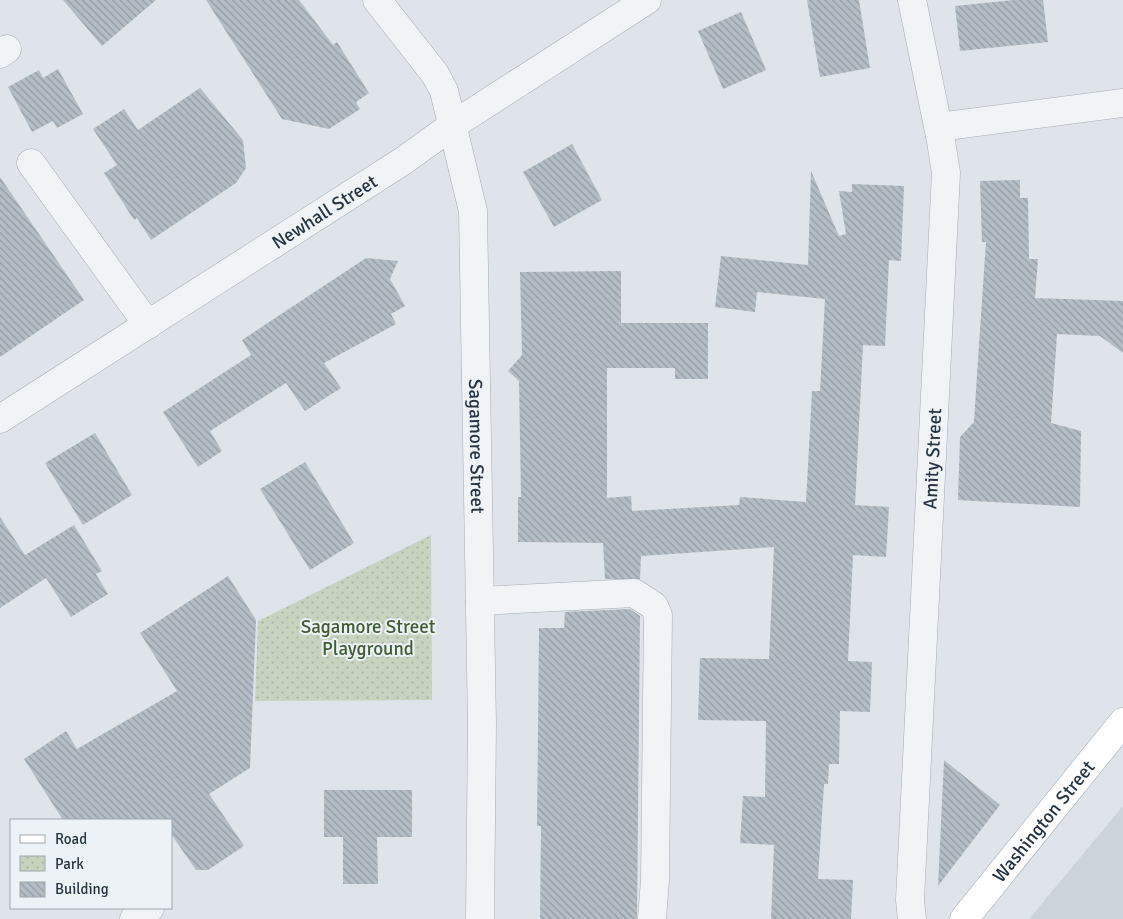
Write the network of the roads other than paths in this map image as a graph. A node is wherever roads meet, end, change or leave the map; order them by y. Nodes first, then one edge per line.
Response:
1 (377, 0) edge
2 (647, 0) edge
3 (912, 0) edge
4 (1123, 102) edge
5 (453, 125) junction
6 (938, 127) junction
7 (31, 163) dead end
8 (148, 325) junction
9 (0, 419) edge
10 (480, 601) junction
11 (1123, 722) edge
12 (149, 909) edge
13 (134, 919) edge
14 (480, 919) edge
15 (652, 919) edge
16 (912, 919) edge
17 (964, 919) edge

1 - 5 street, Sagamore Street
2 - 5 street, Newhall Street
3 - 6 street, Amity Street
4 - 6 street
5 - 8 street, Newhall Street
5 - 10 street, Sagamore Street
6 - 16 street, Amity Street
7 - 8 street
8 - 9 street, Newhall Street
10 - 14 street, Sagamore Street
10 - 15 street
11 - 17 main road, Washington Street
12 - 13 street

